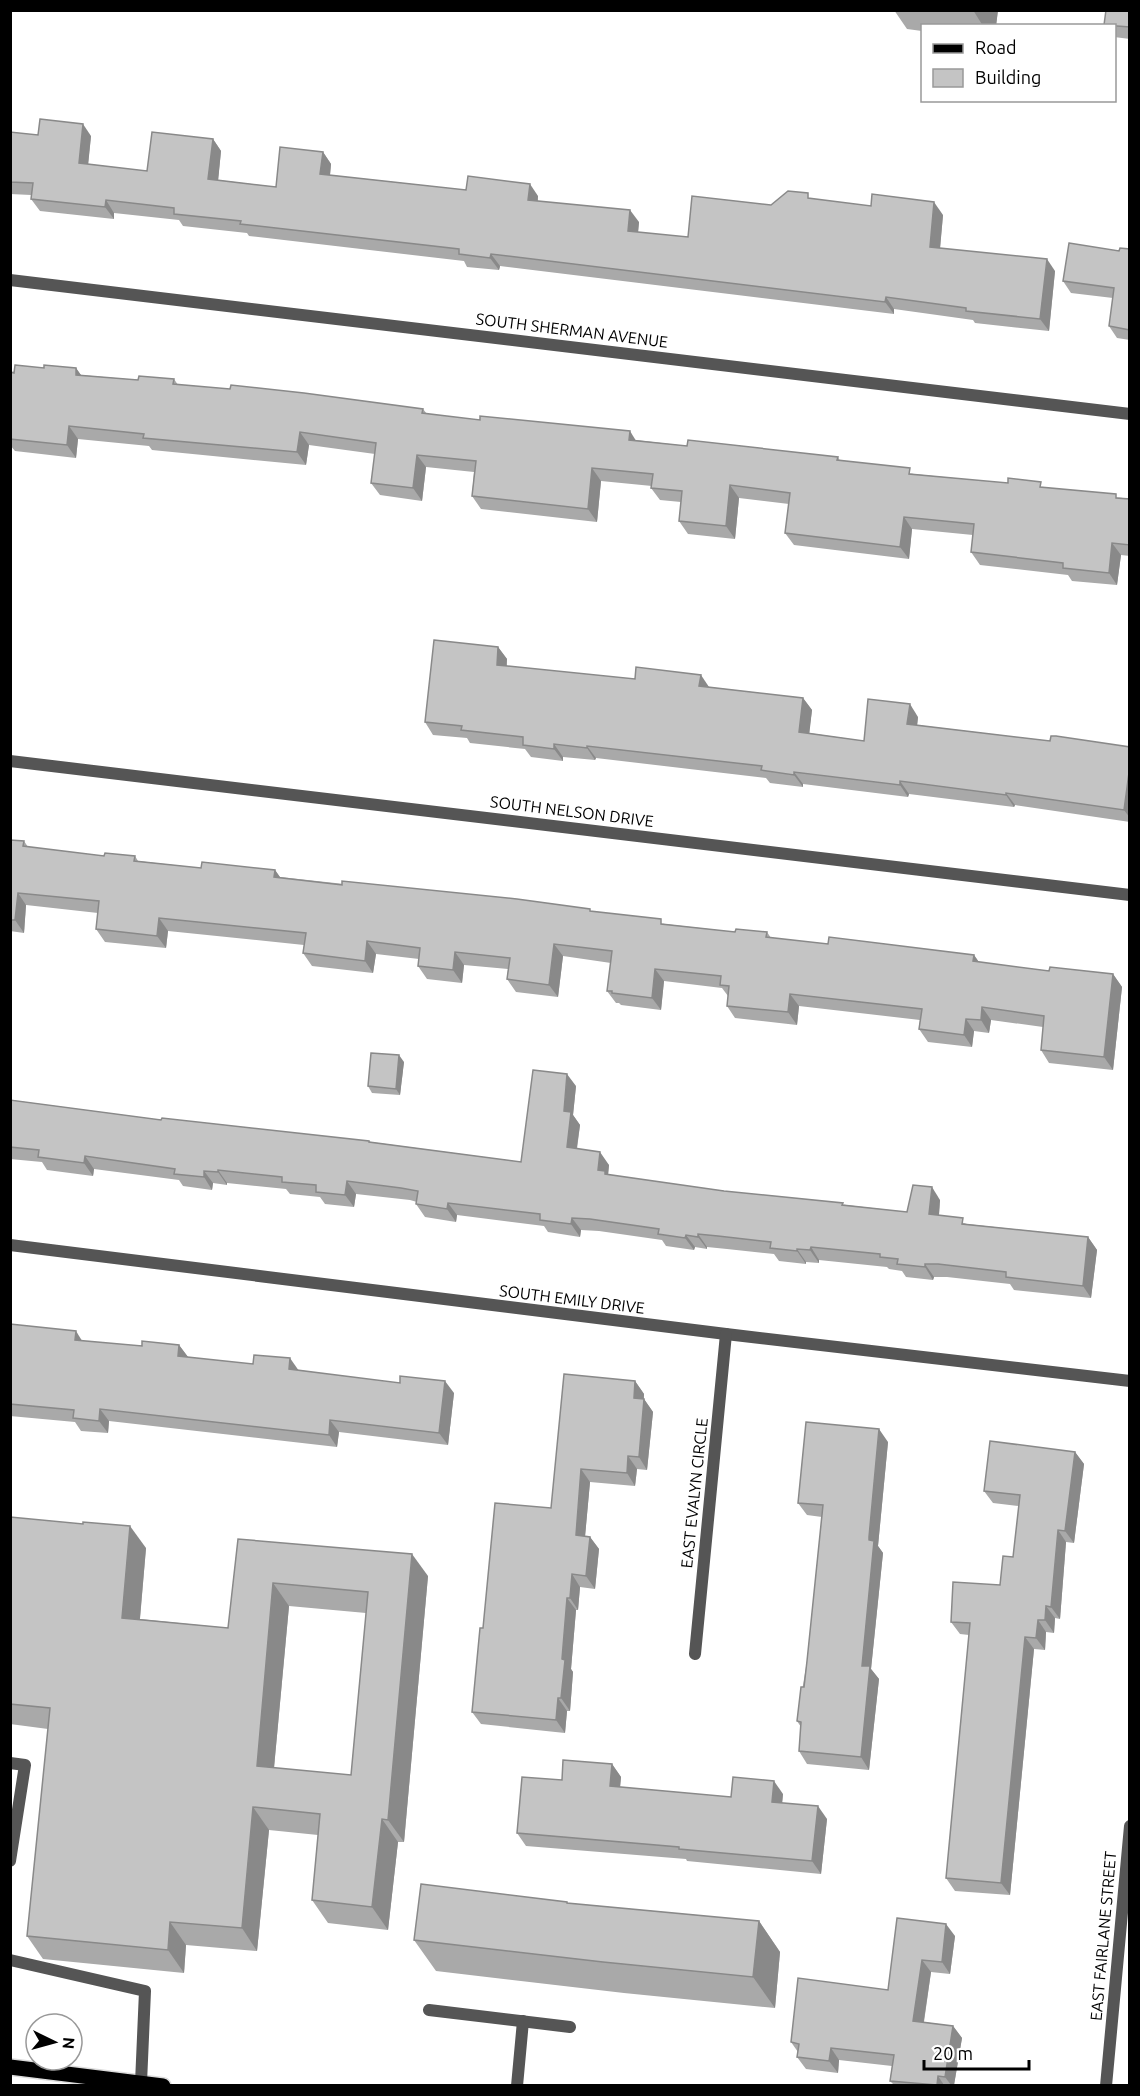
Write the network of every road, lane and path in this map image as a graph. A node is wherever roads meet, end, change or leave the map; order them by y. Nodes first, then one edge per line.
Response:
1 (10, 280) edge
2 (1130, 414) edge
3 (10, 761) edge
4 (1130, 895) edge
5 (10, 1245) edge
6 (726, 1334) junction
7 (1130, 1381) edge
8 (695, 1654) dead end
9 (10, 1763) edge
10 (1130, 1826) edge
11 (10, 1861) edge
12 (10, 1960) edge
13 (429, 2010) dead end
14 (522, 2021) junction
15 (570, 2027) dead end
16 (10, 2067) edge
17 (141, 2083) junction
18 (163, 2085) edge
19 (516, 2085) edge
20 (1106, 2085) edge

1 - 2 street, SOUTH SHERMAN AVENUE
3 - 4 street, SOUTH NELSON DRIVE
5 - 6 street, SOUTH EMILY DRIVE
6 - 7 street, SOUTH EMILY DRIVE
6 - 8 street, EAST EVALYN CIRCLE
9 - 11 street
10 - 20 street, EAST FAIRLANE STREET
12 - 17 street
13 - 14 street
14 - 15 street
14 - 19 street
16 - 17 main road
17 - 18 main road

